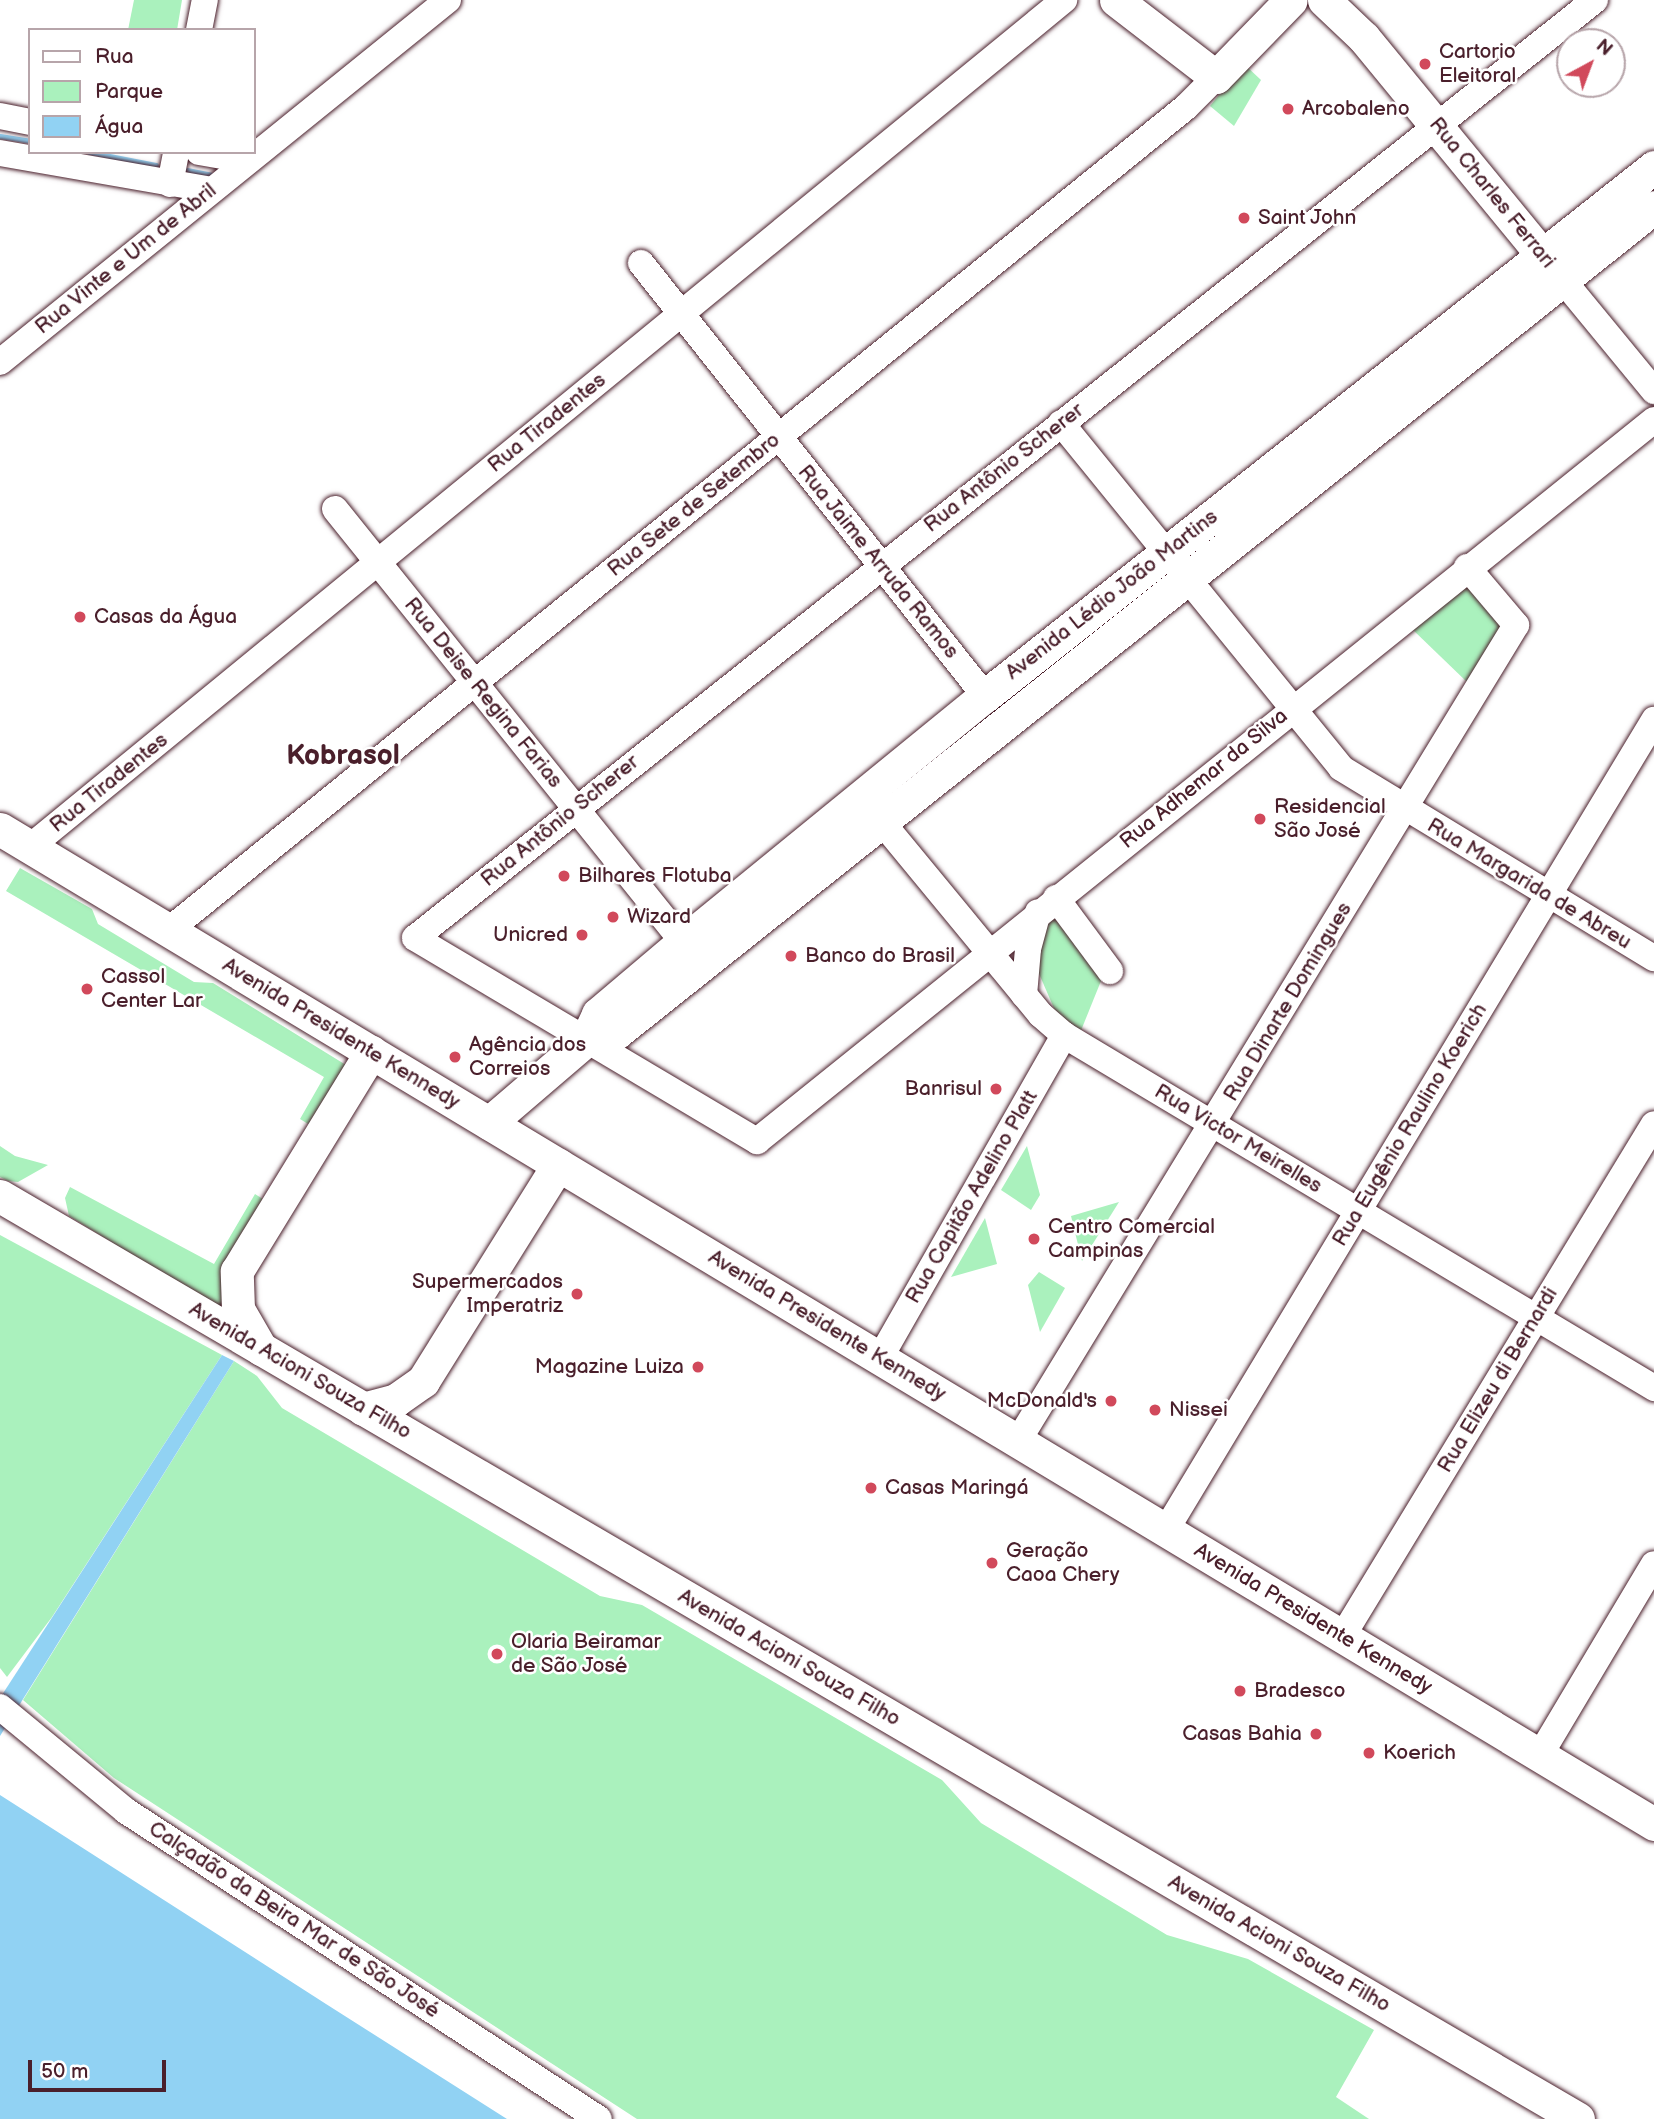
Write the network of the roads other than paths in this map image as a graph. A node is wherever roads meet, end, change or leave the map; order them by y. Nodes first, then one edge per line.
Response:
1 (205, 0) edge
2 (448, 0) edge
3 (1064, 0) edge
4 (1116, 0) edge
5 (1292, 0) edge
6 (1324, 0) edge
7 (1595, 0) edge
8 (199, 28) edge
9 (1216, 77) junction
10 (0, 116) edge
11 (28, 122) edge
12 (1437, 125) junction
13 (256, 152) edge
14 (0, 153) edge
15 (176, 154) edge
16 (211, 154) edge
17 (254, 154) edge
18 (62, 158) edge
19 (246, 160) junction
20 (1654, 167) edge
21 (170, 184) junction
22 (211, 190) junction
23 (1654, 207) edge
24 (641, 263) dead end
25 (1552, 267) junction
26 (681, 313) junction
27 (4, 355) edge
28 (1654, 391) edge
29 (1654, 419) edge
30 (1061, 423) junction
31 (778, 436) junction
32 (335, 509) dead end
33 (378, 562) junction
34 (881, 565) junction
35 (1174, 565) junction
36 (1467, 567) junction
37 (475, 682) junction
38 (985, 696) junction
39 (1290, 710) junction
40 (1654, 720) edge
41 (575, 808) junction
42 (1404, 810) junction
43 (881, 821) junction
44 (0, 829) edge
45 (30, 847) junction
46 (1548, 895) junction
47 (1047, 905) junction
48 (169, 930) junction
49 (683, 943) junction
50 (989, 952) junction
51 (1654, 958) edge
52 (1110, 971) dead end
53 (1024, 995) junction
54 (1064, 1035) junction
55 (586, 1040) junction
56 (371, 1052) junction
57 (489, 1123) junction
58 (1213, 1124) junction
59 (1654, 1124) edge
60 (558, 1165) junction
61 (0, 1196) edge
62 (1358, 1211) junction
63 (1536, 1317) junction
64 (262, 1349) junction
65 (880, 1358) junction
66 (423, 1381) junction
67 (1654, 1388) edge
68 (363, 1409) junction
69 (1018, 1441) junction
70 (427, 1446) junction
71 (1166, 1530) junction
72 (1654, 1564) edge
73 (1342, 1637) junction
74 (0, 1707) edge
75 (1540, 1755) junction
76 (1654, 1824) edge
77 (600, 2119) edge
78 (1578, 2119) edge

1 - 8 street
2 - 13 street, Rua Vinte e Um de Abril
3 - 26 street, Rua Tiradentes
4 - 9 main road
5 - 9 main road
6 - 12 main road, Rua Charles Ferrari
7 - 12 street, Rua Antônio Scherer
9 - 31 street, Rua Sete de Setembro
10 - 11 street
12 - 25 main road, Rua Charles Ferrari
12 - 30 street, Rua Antônio Scherer
14 - 18 street
15 - 21 street
16 - 19 street
17 - 19 street, Rua Vinte e Um de Abril
18 - 21 street
19 - 22 street, Rua Vinte e Um de Abril
20 - 25 main road, Avenida Lédio João Martins
21 - 22 street
22 - 27 street, Rua Vinte e Um de Abril
23 - 25 main road, Avenida Lédio João Martins
24 - 26 street, Rua Jaime Arruda Ramos
25 - 28 street, Rua Charles Ferrari
25 - 35 main road, Avenida Lédio João Martins
26 - 31 street, Rua Jaime Arruda Ramos
26 - 33 street, Rua Tiradentes
29 - 36 street, Rua Adhemar da Silva
30 - 34 street, Rua Antônio Scherer
30 - 35 street, Rua Margarida de Abreu
31 - 34 street, Rua Jaime Arruda Ramos
31 - 37 street, Rua Sete de Setembro
32 - 33 street, Rua Deise Regina Farias
33 - 37 street, Rua Deise Regina Farias
33 - 45 street, Rua Tiradentes
34 - 38 street, Rua Jaime Arruda Ramos
34 - 41 street, Rua Antônio Scherer
35 - 38 main road, Avenida Lédio João Martins
35 - 39 street, Rua Margarida de Abreu
35 - 43 main road, Avenida Lédio João Martins
36 - 39 street, Rua Adhemar da Silva
36 - 42 street, Rua Dinarte Domingues
37 - 41 street, Rua Deise Regina Farias
37 - 48 street, Rua Sete de Setembro
38 - 49 main road, Avenida Lédio João Martins
39 - 42 street, Rua Margarida de Abreu
39 - 47 street, Rua Adhemar da Silva
40 - 46 street, Rua Eugênio Raulino Koerich
41 - 49 street, Rua Deise Regina Farias
41 - 55 street, Rua Antônio Scherer
42 - 46 street, Rua Margarida de Abreu
42 - 58 street, Rua Dinarte Domingues
43 - 50 street, Rua Victor Meirelles
43 - 55 main road, Avenida Lédio João Martins
44 - 45 main road, Avenida Presidente Kennedy
45 - 48 main road, Avenida Presidente Kennedy
46 - 51 street, Rua Margarida de Abreu
46 - 62 street, Rua Eugênio Raulino Koerich
47 - 50 street, Rua Adhemar da Silva
47 - 52 street
47 - 53 street
48 - 56 main road, Avenida Presidente Kennedy
49 - 55 main road, Avenida Lédio João Martins
50 - 53 street, Rua Victor Meirelles
50 - 55 street, Rua Adhemar da Silva
53 - 54 street, Rua Victor Meirelles
54 - 58 street, Rua Victor Meirelles
54 - 65 street, Rua Capitão Adelino Platt
55 - 57 main road, Avenida Lédio João Martins
56 - 57 main road, Avenida Presidente Kennedy
56 - 64 main road
57 - 60 main road, Avenida Presidente Kennedy
58 - 62 street, Rua Victor Meirelles
58 - 69 street, Rua Dinarte Domingues
59 - 63 street, Rua Elizeu di Bernardi
60 - 65 main road, Avenida Presidente Kennedy
60 - 66 main road
61 - 64 main road, Avenida Acioni Souza Filho
62 - 63 street, Rua Victor Meirelles
62 - 71 street, Rua Eugênio Raulino Koerich
63 - 67 street, Rua Victor Meirelles
63 - 73 street, Rua Elizeu di Bernardi
64 - 68 main road, Avenida Acioni Souza Filho
65 - 69 main road, Avenida Presidente Kennedy
66 - 68 main road
66 - 70 main road
68 - 70 main road, Avenida Acioni Souza Filho
69 - 71 main road, Avenida Presidente Kennedy
70 - 78 main road, Avenida Acioni Souza Filho
71 - 73 main road, Avenida Presidente Kennedy
72 - 75 street
73 - 75 main road, Avenida Presidente Kennedy
74 - 77 street, Calçadão da Beira Mar de São José
75 - 76 main road, Avenida Presidente Kennedy

